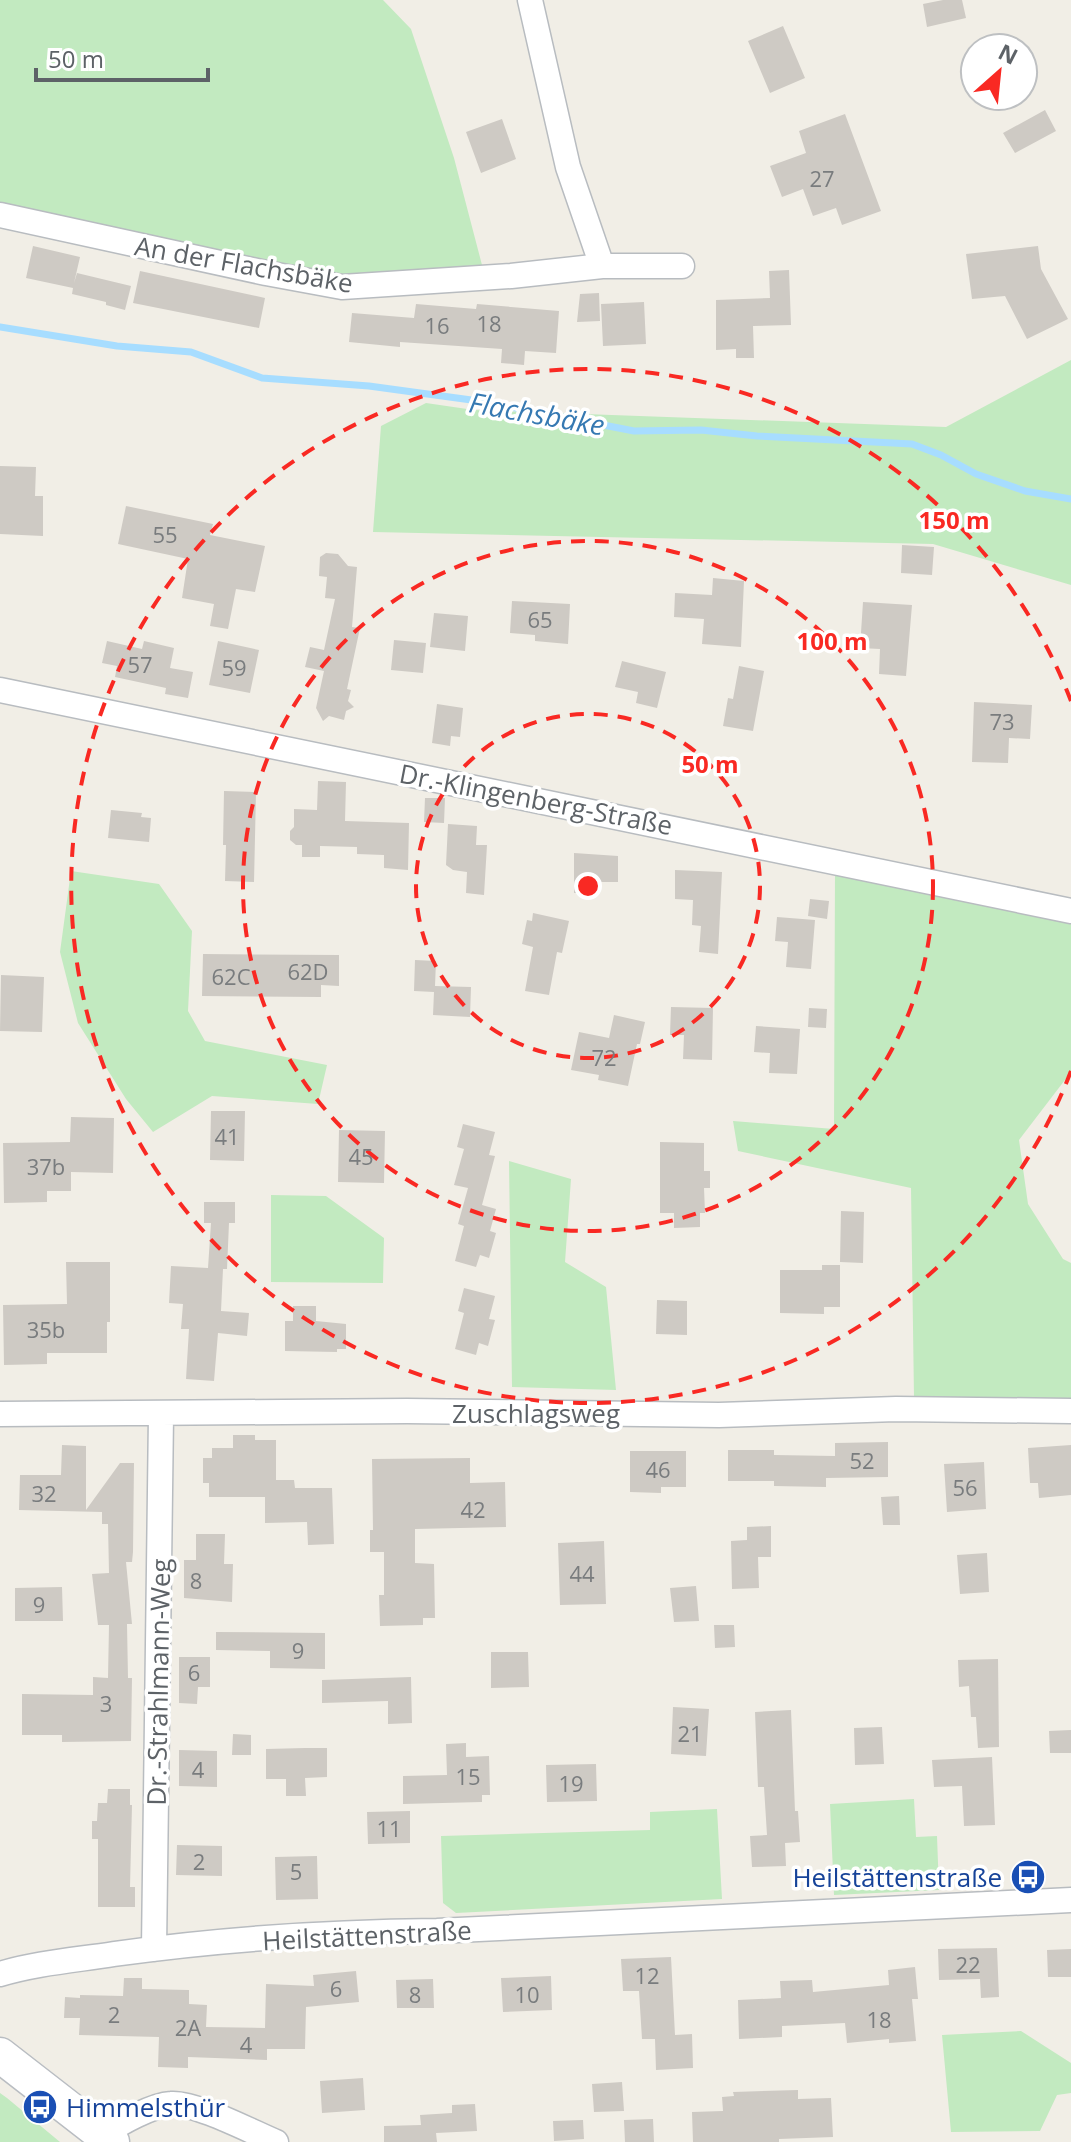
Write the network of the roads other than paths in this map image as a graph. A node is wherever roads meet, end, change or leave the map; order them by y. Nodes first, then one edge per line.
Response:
1 (530, 0) edge
2 (0, 215) edge
3 (602, 266) junction
4 (682, 266) dead end
5 (0, 690) edge
6 (1071, 911) edge
7 (1071, 1411) edge
8 (0, 1414) edge
9 (161, 1415) junction
10 (1071, 1900) edge
11 (154, 1949) junction
12 (0, 1974) edge
13 (0, 2055) edge
14 (108, 2138) edge
15 (276, 2142) edge

1 - 3 street
2 - 3 street, An der Flachsbäke
3 - 4 street, An der Flachsbäke
5 - 6 street, Dr.-Klingenberg-Straße
7 - 9 street, Zuschlagsweg
8 - 9 street, Zuschlagsweg
9 - 11 street, Dr.-Strahlmann-Weg
10 - 11 street, Heilstättenstraße
11 - 12 street, Heilstättenstraße
13 - 14 main road
14 - 15 street

